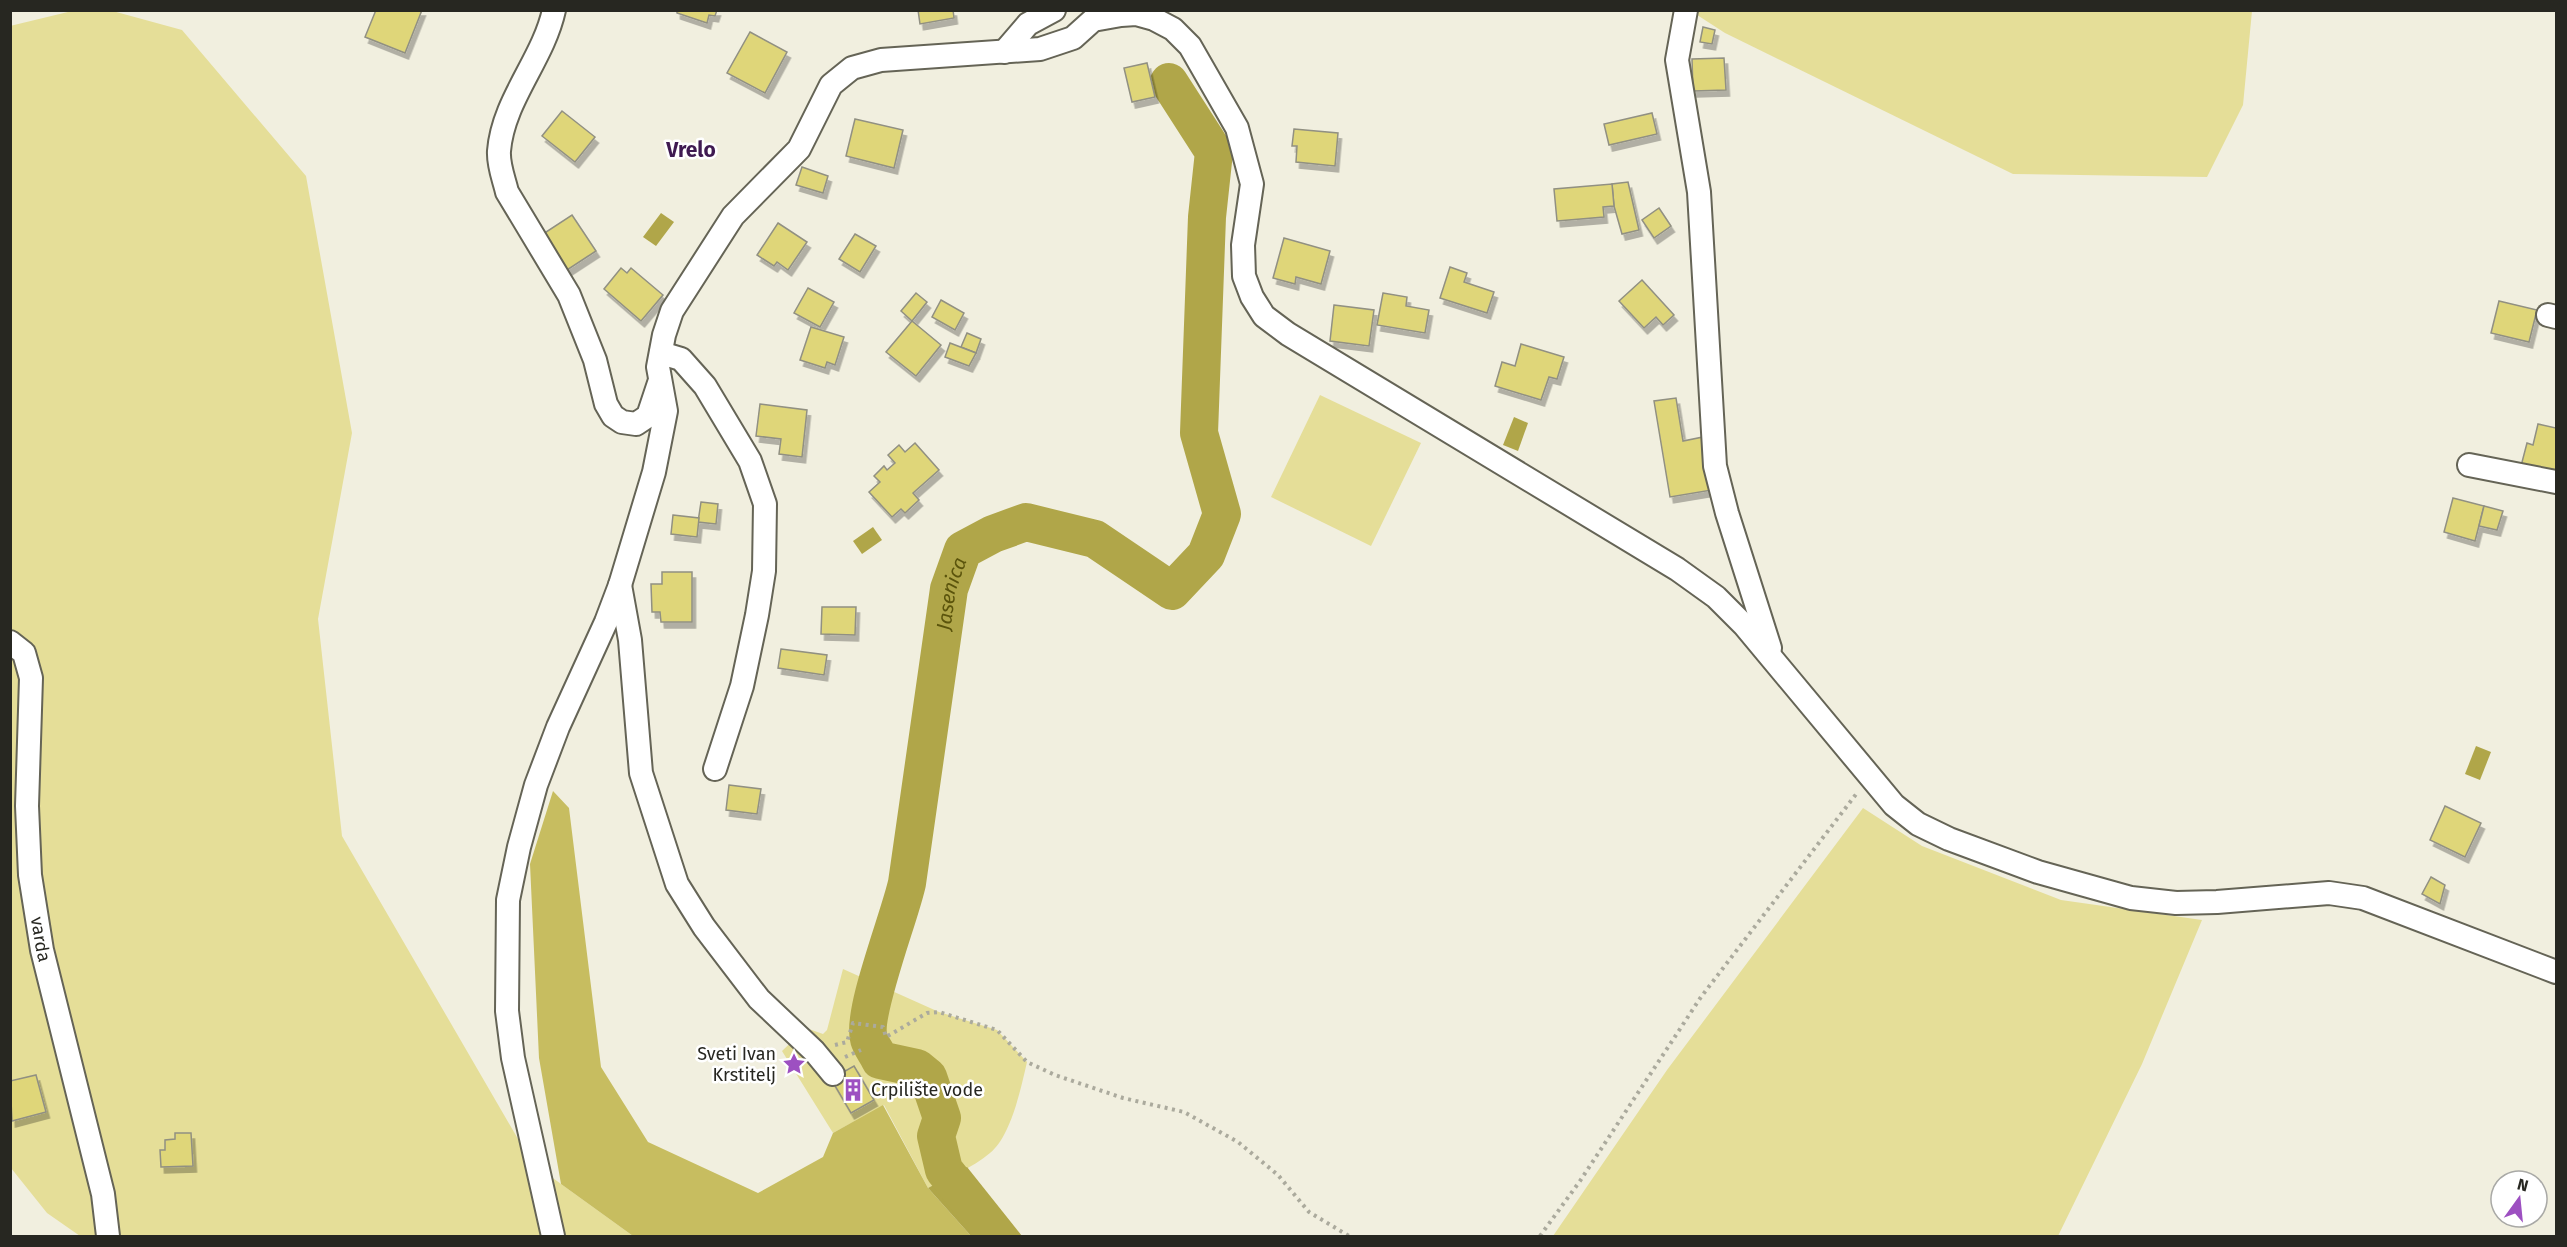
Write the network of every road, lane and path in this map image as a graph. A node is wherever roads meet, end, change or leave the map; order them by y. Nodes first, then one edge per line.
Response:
1 (554, 10) edge
2 (1054, 10) edge
3 (1686, 10) edge
4 (1004, 52) junction
5 (661, 353) junction
6 (660, 381) junction
7 (2469, 465) dead end
8 (2556, 482) edge
9 (620, 585) junction
10 (10, 642) edge
11 (1773, 660) junction
12 (715, 769) dead end
13 (1872, 777) junction
14 (2556, 972) edge
15 (848, 1042) dead end
16 (833, 1074) dead end
17 (108, 1236) edge
18 (553, 1236) edge
19 (1349, 1236) edge
20 (1539, 1236) edge

1 - 6 street
2 - 4 street
3 - 11 street
4 - 5 street
4 - 11 street
5 - 6 street
5 - 12 street
6 - 9 street
7 - 8 street
9 - 16 street
9 - 18 street
10 - 17 street, varda
11 - 13 street
13 - 14 street
13 - 20 path
15 - 19 path

